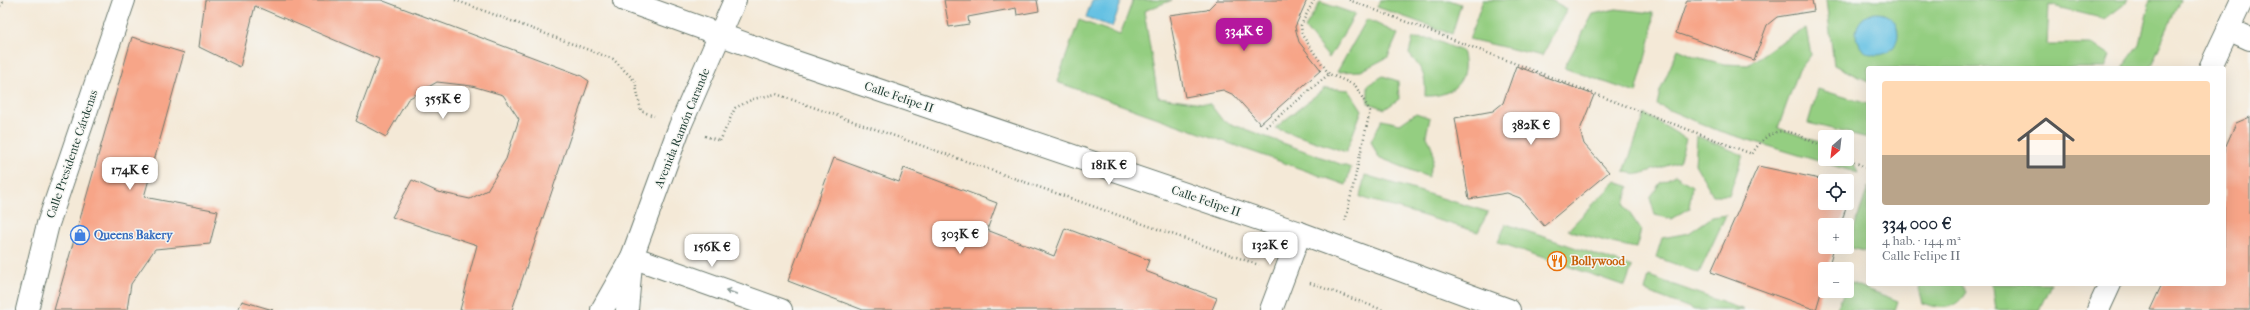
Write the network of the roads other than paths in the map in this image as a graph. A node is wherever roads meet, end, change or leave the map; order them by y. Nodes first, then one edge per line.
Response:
1 (124, 0) edge
2 (624, 0) edge
3 (736, 0) edge
4 (2242, 0) edge
5 (2228, 29) junction
6 (720, 36) junction
7 (2250, 39) edge
8 (2211, 66) edge
9 (1300, 233) junction
10 (632, 257) junction
11 (2109, 286) edge
12 (27, 310) edge
13 (602, 310) edge
14 (627, 310) edge
15 (781, 310) edge
16 (1272, 310) edge
17 (1508, 310) edge
18 (2098, 310) edge

1 - 12 street, Calle Presidente Cárdenas
2 - 6 street, Calle Felipe II
3 - 6 street, Avenida Ramón Carande
4 - 5 street
5 - 7 street
5 - 8 street
6 - 9 street, Calle Felipe II
6 - 10 street, Avenida Ramón Carande
9 - 16 street
9 - 17 street, Calle Felipe II
10 - 13 street, Avenida Ramón Carande
10 - 14 street, Avenida Ramón Carande
15 -> 10 street
11 - 18 street

